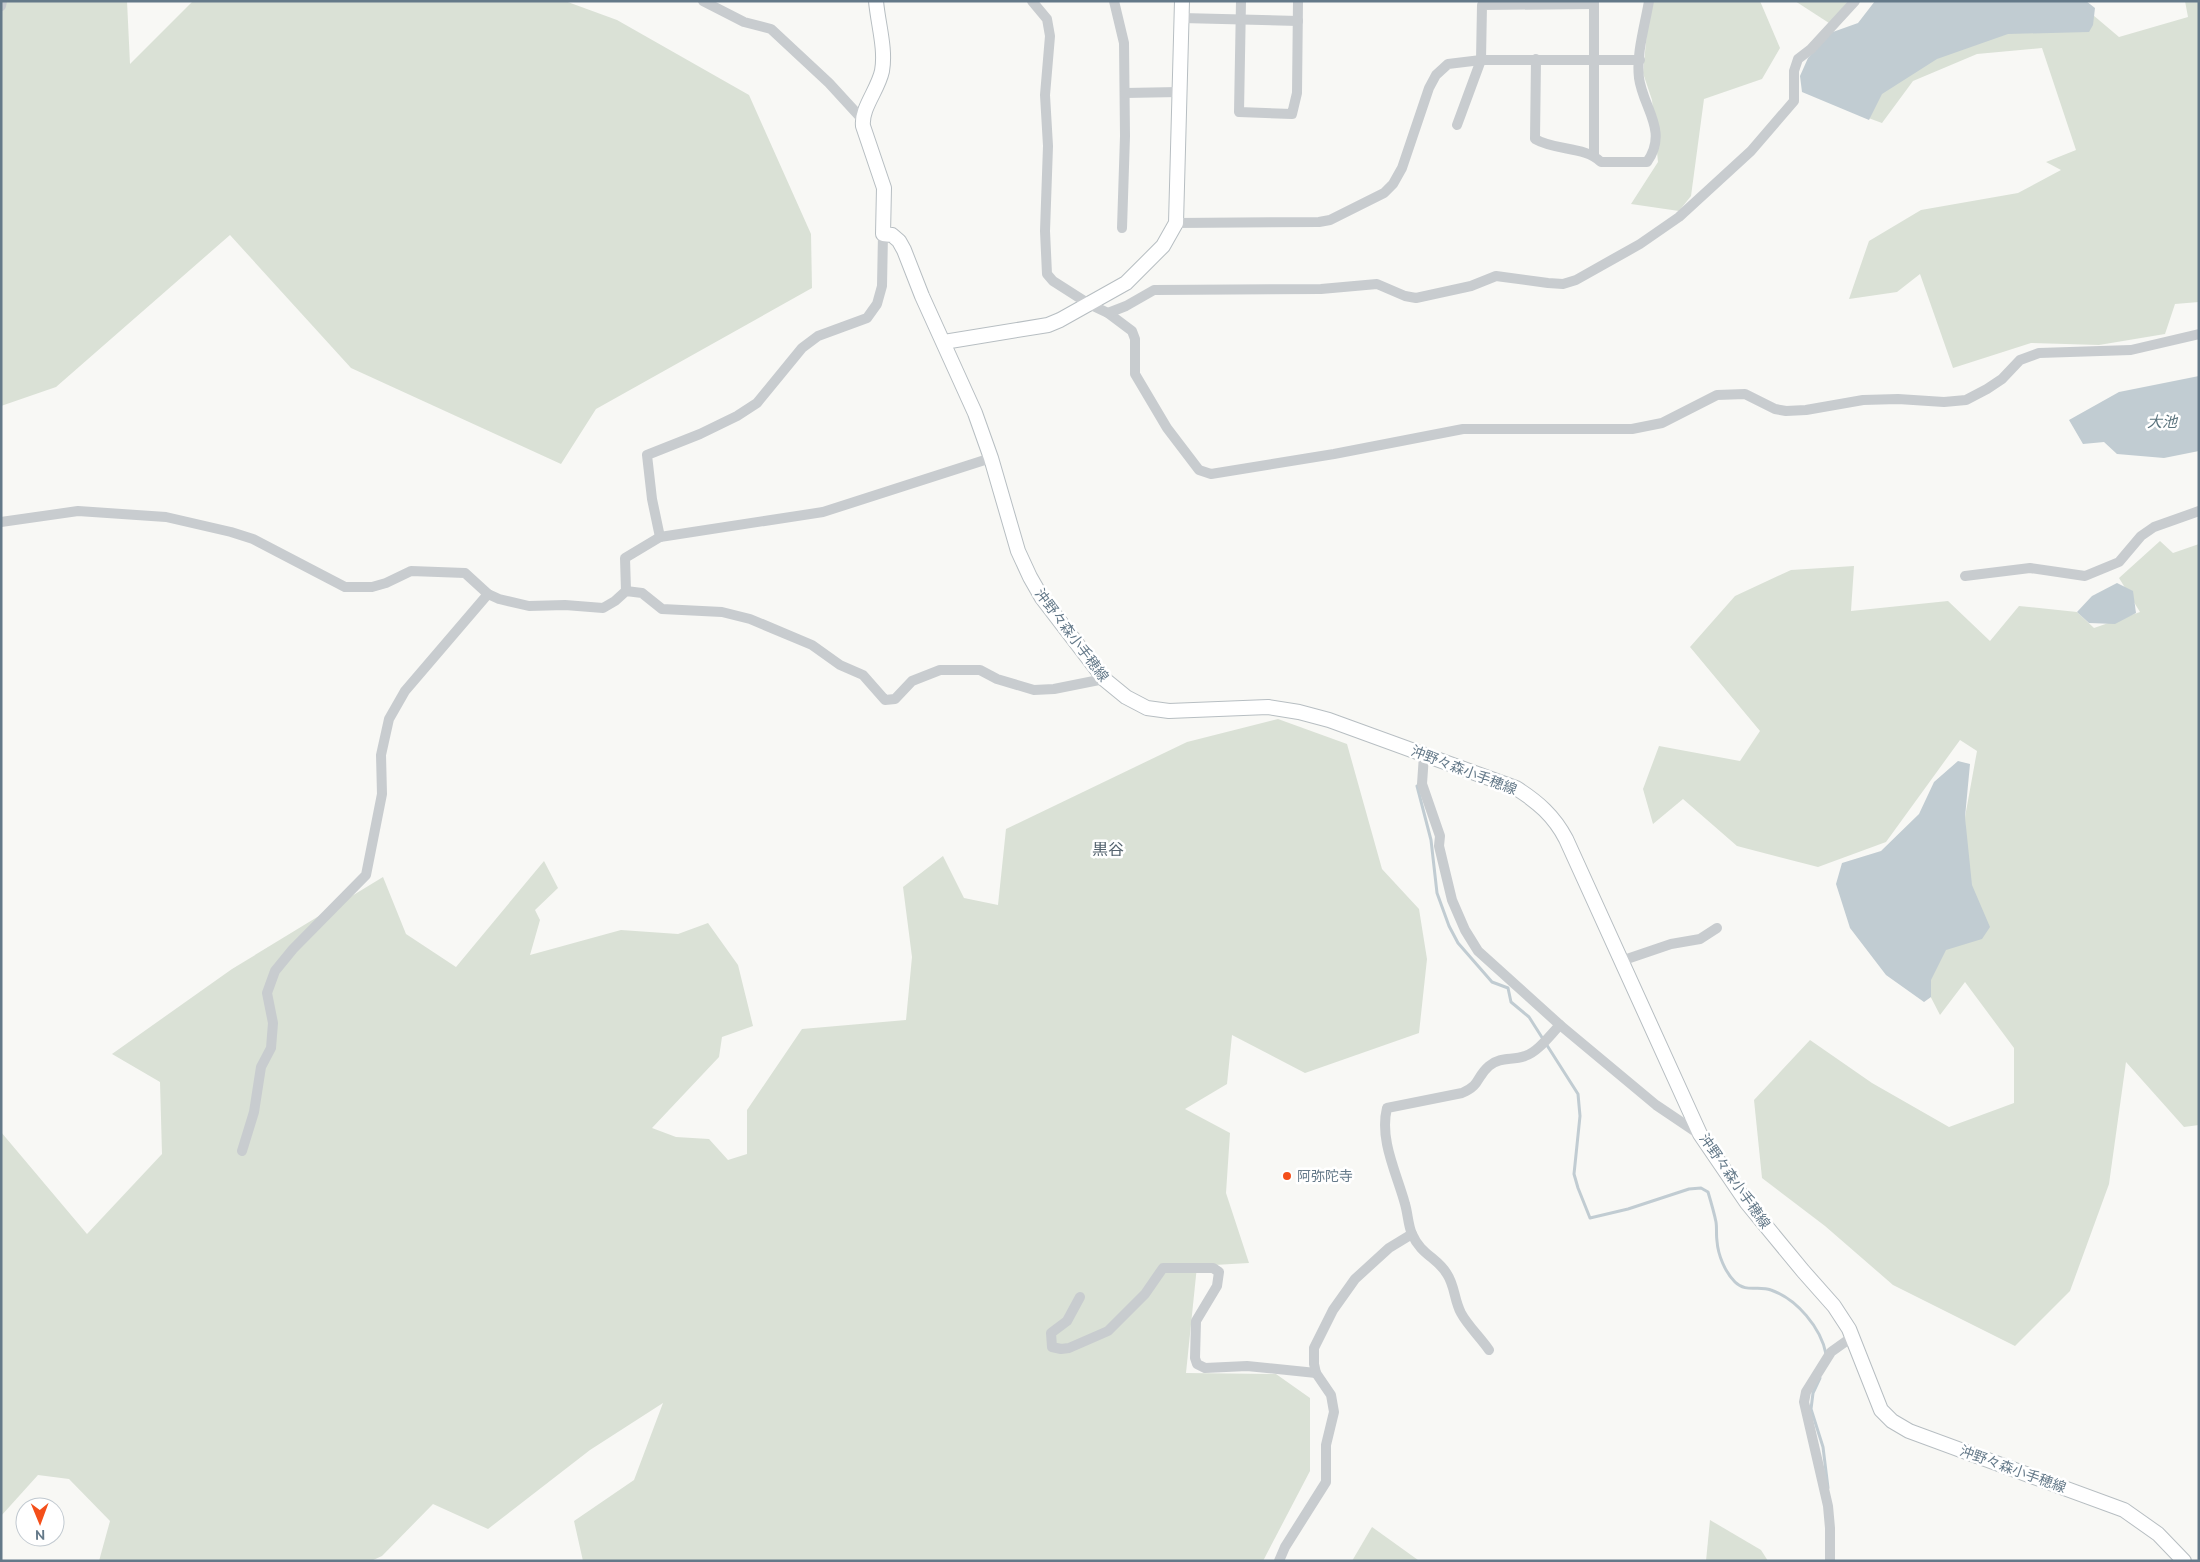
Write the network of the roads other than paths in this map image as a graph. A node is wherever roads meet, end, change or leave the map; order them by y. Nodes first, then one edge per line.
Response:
1 (2, 1) edge
2 (703, 1) edge
3 (876, 1) edge
4 (1032, 1) edge
5 (1114, 1) edge
6 (1182, 1) edge
7 (1241, 1) edge
8 (1298, 1) edge
9 (1649, 1) edge
10 (1855, 1) edge
11 (1594, 2) edge
12 (1, 6) edge
13 (1182, 18) junction
14 (1241, 20) junction
15 (1298, 21) junction
16 (1536, 59) junction
17 (1594, 59) junction
18 (1481, 60) junction
19 (1640, 60) junction
20 (1179, 92) junction
21 (1125, 93) junction
22 (862, 119) junction
23 (1457, 125) dead end
24 (1594, 156) junction
25 (1176, 223) junction
26 (1122, 228) dead end
27 (883, 234) junction
28 (1089, 304) junction
29 (1108, 313) junction
30 (2199, 334) edge
31 (944, 342) junction
32 (991, 458) junction
33 (2199, 511) edge
34 (1, 522) edge
35 (660, 537) junction
36 (1965, 576) dead end
37 (626, 591) junction
38 (488, 594) junction
39 (1104, 679) junction
40 (1424, 755) junction
41 (1717, 928) dead end
42 (1622, 961) junction
43 (1560, 1025) junction
44 (1700, 1134) junction
45 (242, 1151) dead end
46 (1412, 1234) junction
47 (1080, 1297) dead end
48 (1852, 1337) junction
49 (1489, 1350) dead end
50 (1316, 1373) junction
51 (1279, 1561) edge
52 (1830, 1561) edge
53 (2184, 1561) edge

1 - 12 street
2 - 22 street
3 - 22 main road
4 - 28 street
5 - 21 street
6 - 13 main road
7 - 14 street
8 - 15 street
9 - 19 street
10 - 29 street
11 - 17 street
11 - 18 street
13 - 14 street
13 - 20 main road
14 - 15 street
14 - 15 street
16 - 17 street
16 - 18 street
16 - 24 street
17 - 19 street
17 - 24 street
18 - 23 street
18 - 25 street
19 - 24 street
20 - 21 street
20 - 25 main road
21 - 26 street
22 - 27 main road
25 - 28 main road
27 - 31 main road, 沖野々森小手穂線
27 - 35 street
28 - 29 street
28 - 31 main road
29 - 30 street
31 - 32 main road, 沖野々森小手穂線
32 - 35 street
32 - 39 main road, 沖野々森小手穂線
33 - 36 street
34 - 38 street
35 - 37 street
37 - 38 street
37 - 39 street
38 - 45 street
39 - 40 main road, 沖野々森小手穂線
40 - 42 main road, 沖野々森小手穂線
40 - 43 street
41 - 42 street
42 - 44 main road, 沖野々森小手穂線
43 - 44 street
43 - 46 street
44 - 48 main road, 沖野々森小手穂線
46 - 49 street
46 - 50 street
47 - 50 street
48 - 52 street
48 - 53 main road, 沖野々森小手穂線
50 - 51 street

